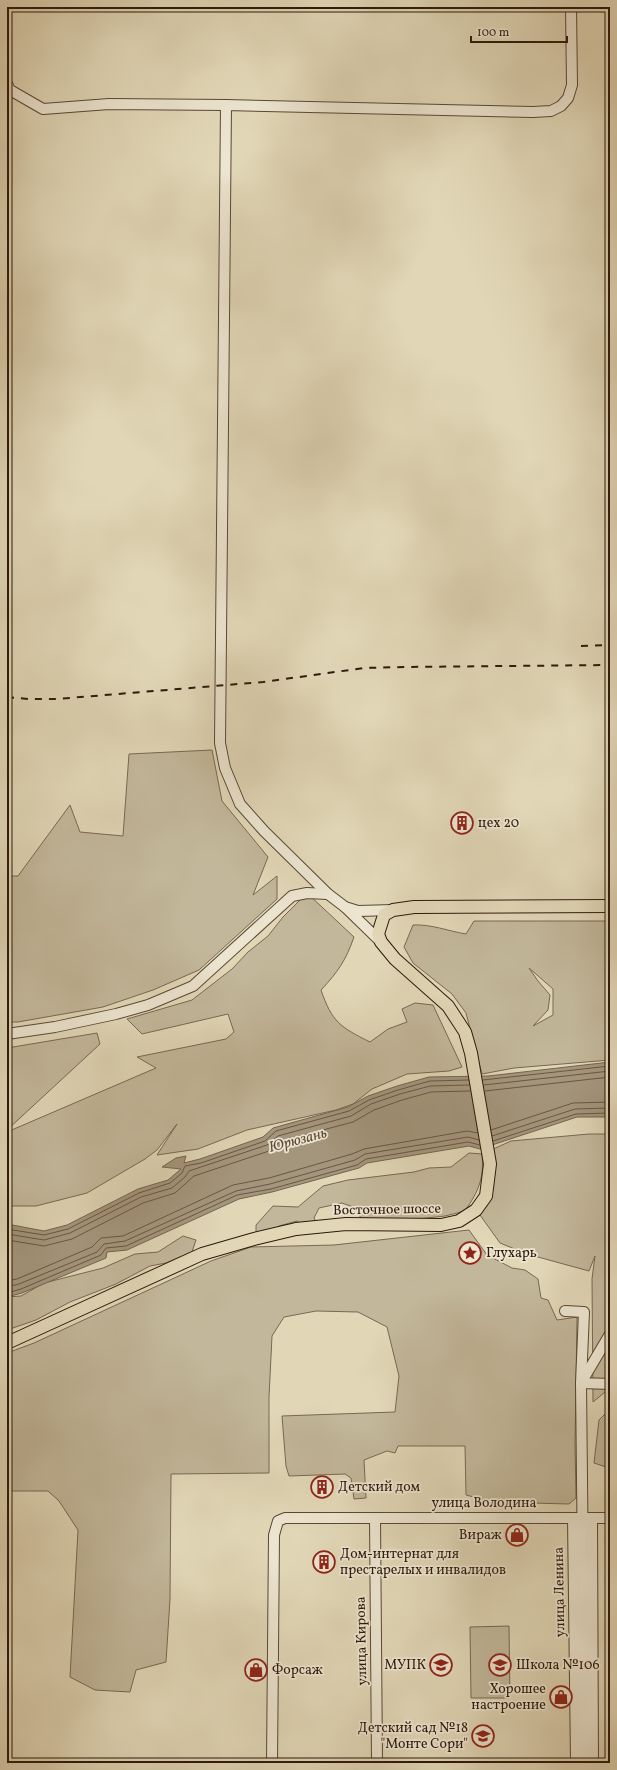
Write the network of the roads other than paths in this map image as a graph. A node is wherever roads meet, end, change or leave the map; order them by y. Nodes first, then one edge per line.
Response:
1 (571, 7) edge
2 (7, 84) edge
3 (226, 105) junction
4 (328, 894) junction
5 (610, 906) edge
6 (345, 907) junction
7 (392, 910) junction
8 (381, 942) junction
9 (7, 1034) edge
10 (566, 1311) dead end
11 (610, 1334) edge
12 (7, 1343) edge
13 (582, 1383) junction
14 (610, 1384) edge
15 (582, 1517) junction
16 (375, 1518) junction
17 (610, 1518) edge
18 (272, 1763) edge
19 (377, 1763) edge
20 (576, 1763) edge
21 (585, 1763) edge
22 (593, 1763) edge

1 - 3 street
2 - 3 street
3 - 4 street, Восточное шоссе
4 - 6 street, Восточное шоссе
4 - 9 street
5 - 7 main road
6 - 7 street
6 - 8 street, Восточное шоссе
7 - 8 main road
8 - 12 main road, Восточное шоссе
10 - 13 street
11 - 13 street
13 - 14 street
13 - 15 street
15 - 16 street, улица Володина
15 - 17 street, улица Володина
15 - 20 street, улица Ленина
15 - 21 street
15 - 22 street
16 - 18 street, улица Володина
16 - 19 street, улица Кирова

